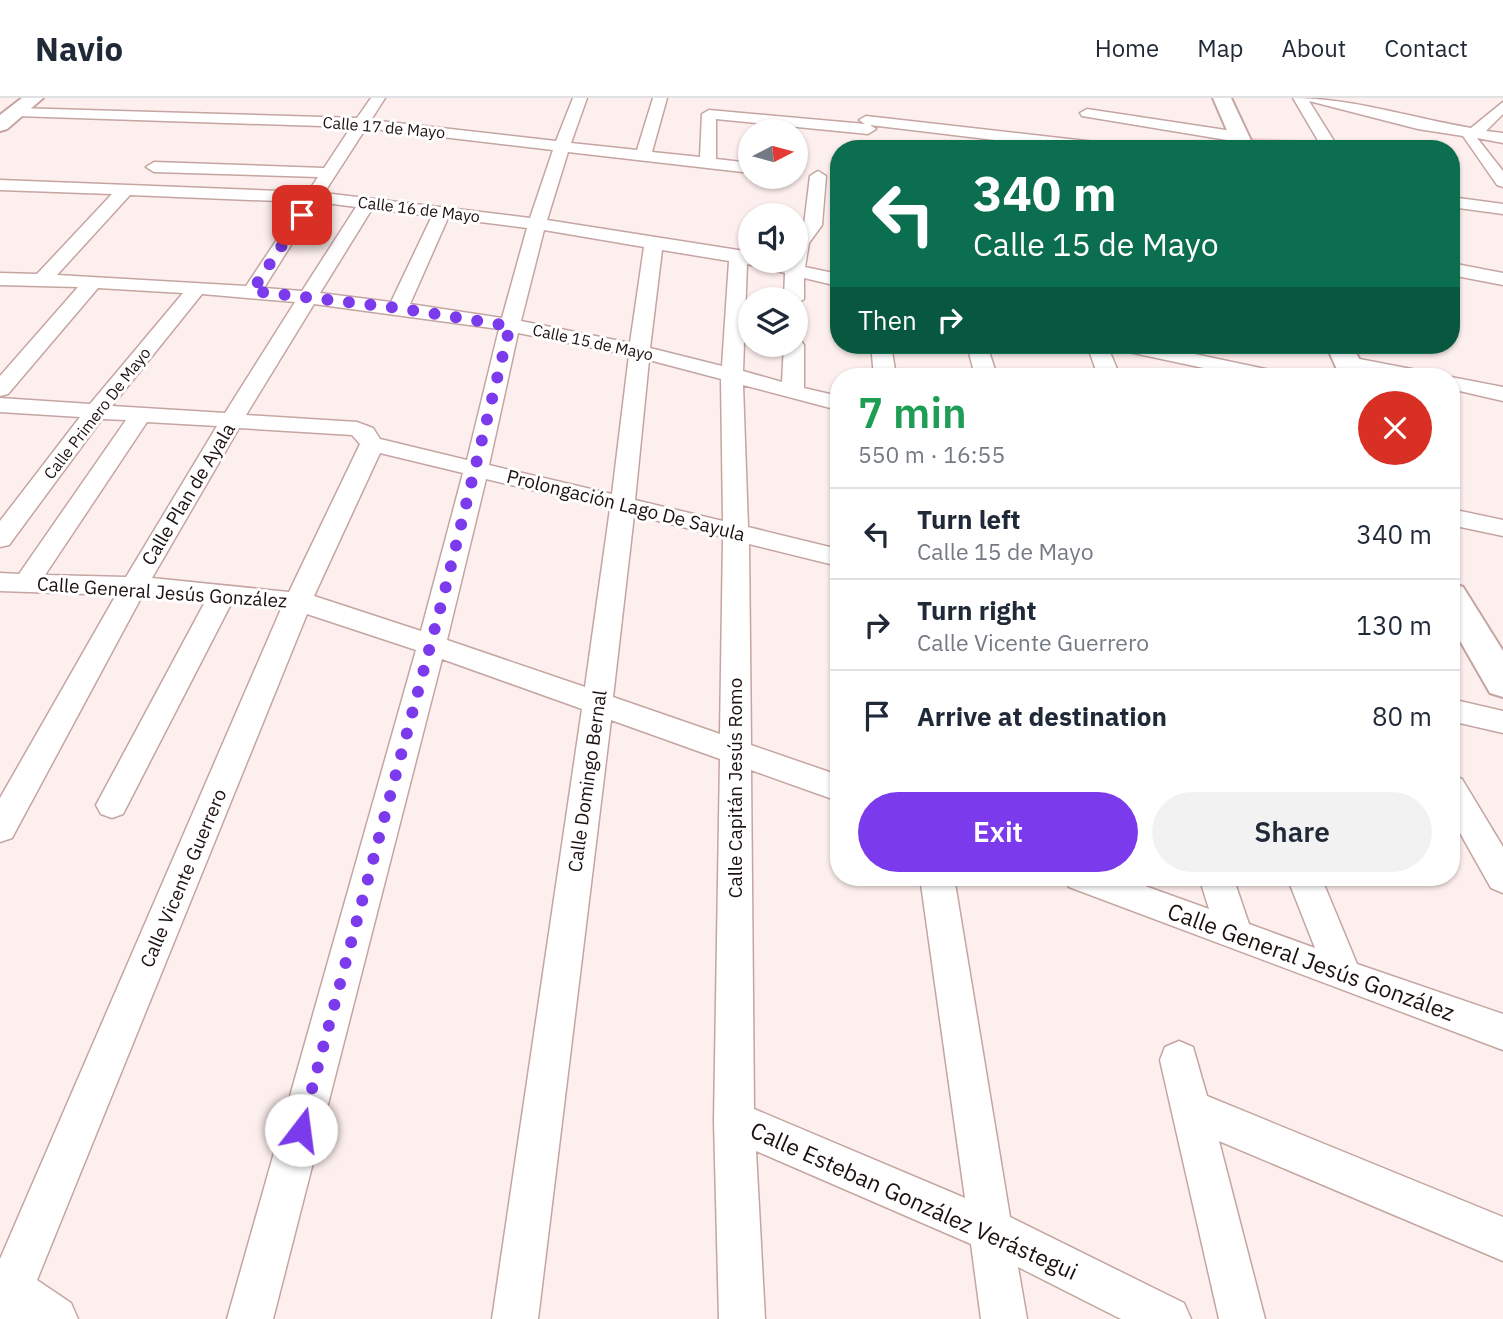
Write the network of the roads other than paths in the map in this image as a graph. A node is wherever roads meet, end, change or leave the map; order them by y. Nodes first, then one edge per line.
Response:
1 (34, 98) edge
2 (92, 98) edge
3 (167, 98) edge
4 (378, 98) edge
5 (580, 98) edge
6 (660, 98) edge
7 (1221, 98) edge
8 (1300, 98) edge
9 (1313, 98) edge
10 (1388, 98) edge
11 (1503, 106) edge
12 (16, 112) junction
13 (1087, 113) dead end
14 (74, 114) junction
15 (146, 117) junction
16 (866, 119) junction
17 (360, 123) junction
18 (1418, 124) junction
19 (0, 125) edge
20 (1472, 134) junction
21 (1503, 138) edge
22 (872, 140) edge
23 (1039, 140) edge
24 (1226, 140) edge
25 (1241, 140) edge
26 (1326, 140) edge
27 (561, 144) junction
28 (645, 154) junction
29 (708, 163) junction
30 (738, 166) edge
31 (154, 167) dead end
32 (330, 173) junction
33 (808, 175) edge
34 (818, 176) junction
35 (830, 177) edge
36 (1503, 181) edge
37 (0, 185) edge
38 (126, 189) junction
39 (315, 197) junction
40 (367, 203) junction
41 (1460, 203) edge
42 (1503, 209) edge
43 (443, 212) junction
44 (538, 224) junction
45 (808, 229) edge
46 (654, 242) junction
47 (738, 257) edge
48 (1460, 271) edge
49 (746, 273) edge
50 (808, 273) edge
51 (830, 278) edge
52 (0, 279) edge
53 (42, 279) junction
54 (1501, 281) edge
55 (93, 282) junction
56 (197, 288) junction
57 (252, 291) junction
58 (309, 297) junction
59 (398, 308) junction
60 (580, 314) dead end
61 (510, 326) junction
62 (575, 337) junction
63 (638, 351) junction
64 (1202, 354) edge
65 (794, 357) edge
66 (1347, 361) edge
67 (1245, 368) edge
68 (1378, 368) edge
69 (732, 374) junction
70 (1460, 385) edge
71 (0, 389) edge
72 (793, 391) junction
73 (1503, 394) edge
74 (830, 401) edge
75 (0, 405) edge
76 (96, 411) junction
77 (141, 414) junction
78 (233, 418) junction
79 (372, 444) junction
80 (477, 469) junction
81 (623, 505) junction
82 (1460, 519) edge
83 (1503, 528) edge
84 (736, 531) junction
85 (0, 539) edge
86 (830, 556) edge
87 (13, 582) edge
88 (133, 588) junction
89 (223, 594) junction
90 (298, 601) junction
91 (1460, 610) edge
92 (431, 645) junction
93 (1503, 683) edge
94 (598, 703) junction
95 (1460, 712) edge
96 (1503, 722) edge
97 (736, 752) junction
98 (830, 785) edge
99 (112, 804) dead end
100 (1460, 804) edge
101 (0, 828) edge
102 (1503, 878) edge
103 (938, 886) edge
104 (1105, 886) edge
105 (1219, 886) edge
106 (1308, 886) edge
107 (1235, 935) junction
108 (1344, 976) junction
109 (1503, 1031) edge
110 (1179, 1060) dead end
111 (1189, 1108) junction
112 (734, 1121) junction
113 (992, 1231) junction
114 (1503, 1239) edge
115 (4, 1295) edge
116 (55, 1319) edge
117 (250, 1319) edge
118 (515, 1319) edge
119 (742, 1319) edge
120 (1004, 1319) edge
121 (1168, 1319) edge
122 (1242, 1319) edge

1 - 12 main road
2 - 14 street
3 - 15 street
4 - 17 street
5 - 27 street
6 - 28 street
7 - 25 main road
8 - 26 street
9 - 18 street
10 - 18 street
11 - 20 street
12 - 14 street, Calle 17 de Mayo
12 - 19 main road
13 - 24 street
14 - 15 street, Calle 17 de Mayo
15 - 17 street, Calle 17 de Mayo
16 - 22 street
16 - 23 street
16 - 29 street
17 - 27 street, Calle 17 de Mayo
17 - 32 street
18 - 20 street
20 - 21 street
20 - 36 street
27 - 28 street, Calle 17 de Mayo
27 - 44 street
28 - 29 street, Calle 17 de Mayo
29 - 30 street, Calle 17 de Mayo
31 - 32 street
32 - 39 street
33 - 34 street
34 - 35 street
34 - 45 street
37 - 38 street, Calle 16 de Mayo
38 - 39 street, Calle 16 de Mayo
38 - 53 street
39 - 40 street, Calle 16 de Mayo
39 - 57 street
40 - 43 street, Calle 16 de Mayo
40 - 58 street, Calle Plan de Ayala
41 - 42 street
43 - 44 street, Calle 16 de Mayo
43 - 59 street
44 - 46 street, Calle 16 de Mayo
44 - 61 street
46 - 47 street, Calle 16 de Mayo
46 - 63 street, Calle Domingo Bernal
48 - 54 street
49 - 69 street, Calle Capitán Jesús Romo
50 - 51 street, Calle 16 de Mayo
52 - 53 street, Calle 15 de Mayo
53 - 55 street, Calle 15 de Mayo
55 - 56 street, Calle 15 de Mayo
55 - 71 street
56 - 57 street, Calle 15 de Mayo
56 - 76 street, Calle Primero De Mayo
57 - 58 street, Calle 15 de Mayo
58 - 59 street, Calle 15 de Mayo
58 - 78 street, Calle Plan de Ayala
59 - 61 street, Calle 15 de Mayo
60 - 62 street
61 - 62 street, Calle 15 de Mayo
61 - 80 street
62 - 63 street, Calle 15 de Mayo
63 - 69 street, Calle 15 de Mayo
63 - 81 street, Calle Domingo Bernal
64 - 67 street
65 - 72 street
66 - 68 street
69 - 72 street, Calle 15 de Mayo
69 - 84 street, Calle Capitán Jesús Romo
70 - 73 street
72 - 74 street, Calle 15 de Mayo
75 - 76 street, Prolongación Lago De Sayula
76 - 77 street, Prolongación Lago De Sayula
76 - 85 street, Calle Primero De Mayo
77 - 78 street, Prolongación Lago De Sayula
77 - 87 street
78 - 79 street, Prolongación Lago De Sayula
78 - 88 street, Calle Plan de Ayala
79 - 80 street, Prolongación Lago De Sayula
79 - 90 street, Calle Vicente Guerrero
80 - 81 street, Prolongación Lago De Sayula
80 - 92 street
81 - 84 street, Prolongación Lago De Sayula
81 - 94 street, Calle Domingo Bernal
82 - 83 street
84 - 86 street, Prolongación Lago De Sayula
84 - 97 street, Calle Capitán Jesús Romo
87 - 88 street, Calle General Jesús González
88 - 89 street, Calle General Jesús González
88 - 101 street, Calle Plan de Ayala
89 - 90 street, Calle General Jesús González
89 - 99 street
90 - 92 street, Calle General Jesús González
90 - 115 street, Calle Vicente Guerrero
91 - 93 main road
92 - 94 street, Calle General Jesús González
92 - 117 street
94 - 97 street, Calle General Jesús González
94 - 118 street, Calle Domingo Bernal
95 - 96 street
97 - 98 street, Calle General Jesús González
97 - 112 street, Calle Capitán Jesús Romo
100 - 102 street
103 - 113 street
104 - 107 street, Calle General Jesús González
105 - 107 street
106 - 108 street
107 - 108 street, Calle General Jesús González
108 - 109 street, Calle General Jesús González
110 - 111 street
111 - 114 street
111 - 122 street
112 - 113 street, Calle Esteban González Verástegui
112 - 119 street, Calle Capitán Jesús Romo
113 - 120 street
113 - 121 street, Calle Esteban González Verástegui
115 - 116 street

